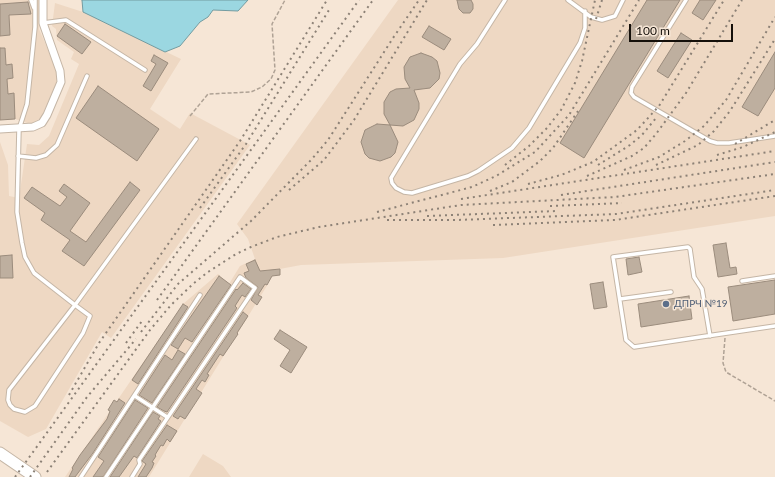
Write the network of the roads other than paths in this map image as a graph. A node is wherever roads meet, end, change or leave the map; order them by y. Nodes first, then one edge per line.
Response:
1 (31, 0) edge
2 (35, 0) edge
3 (43, 0) edge
4 (505, 0) edge
5 (568, 0) edge
6 (623, 0) edge
7 (686, 0) edge
8 (585, 11) junction
9 (36, 13) junction
10 (43, 23) junction
11 (145, 70) dead end
12 (87, 76) dead end
13 (0, 128) edge
14 (19, 129) junction
15 (775, 136) edge
16 (196, 139) dead end
17 (18, 156) junction
18 (775, 276) edge
19 (742, 281) dead end
20 (671, 292) dead end
21 (200, 295) dead end
22 (620, 299) junction
23 (75, 305) junction
24 (775, 326) edge
25 (710, 336) junction
26 (135, 396) junction
27 (152, 408) junction
28 (167, 417) junction
29 (0, 453) edge
30 (35, 477) edge
31 (81, 477) edge
32 (106, 477) edge
33 (132, 477) edge

1 - 9 lane
2 - 9 lane
3 - 10 street
4 - 8 lane
5 - 8 lane
6 - 8 lane
7 - 15 lane
9 - 14 lane
10 - 11 lane
10 - 14 street
12 - 17 lane
13 - 14 street
14 - 17 lane
16 - 23 lane
17 - 23 lane
18 - 19 lane
20 - 22 lane
21 - 26 lane
22 - 25 lane
22 - 25 lane
23 - 23 lane
24 - 25 lane
26 - 27 lane
26 - 31 lane
27 - 28 lane
27 - 28 lane
27 - 32 lane
28 - 33 lane
29 - 30 main road

